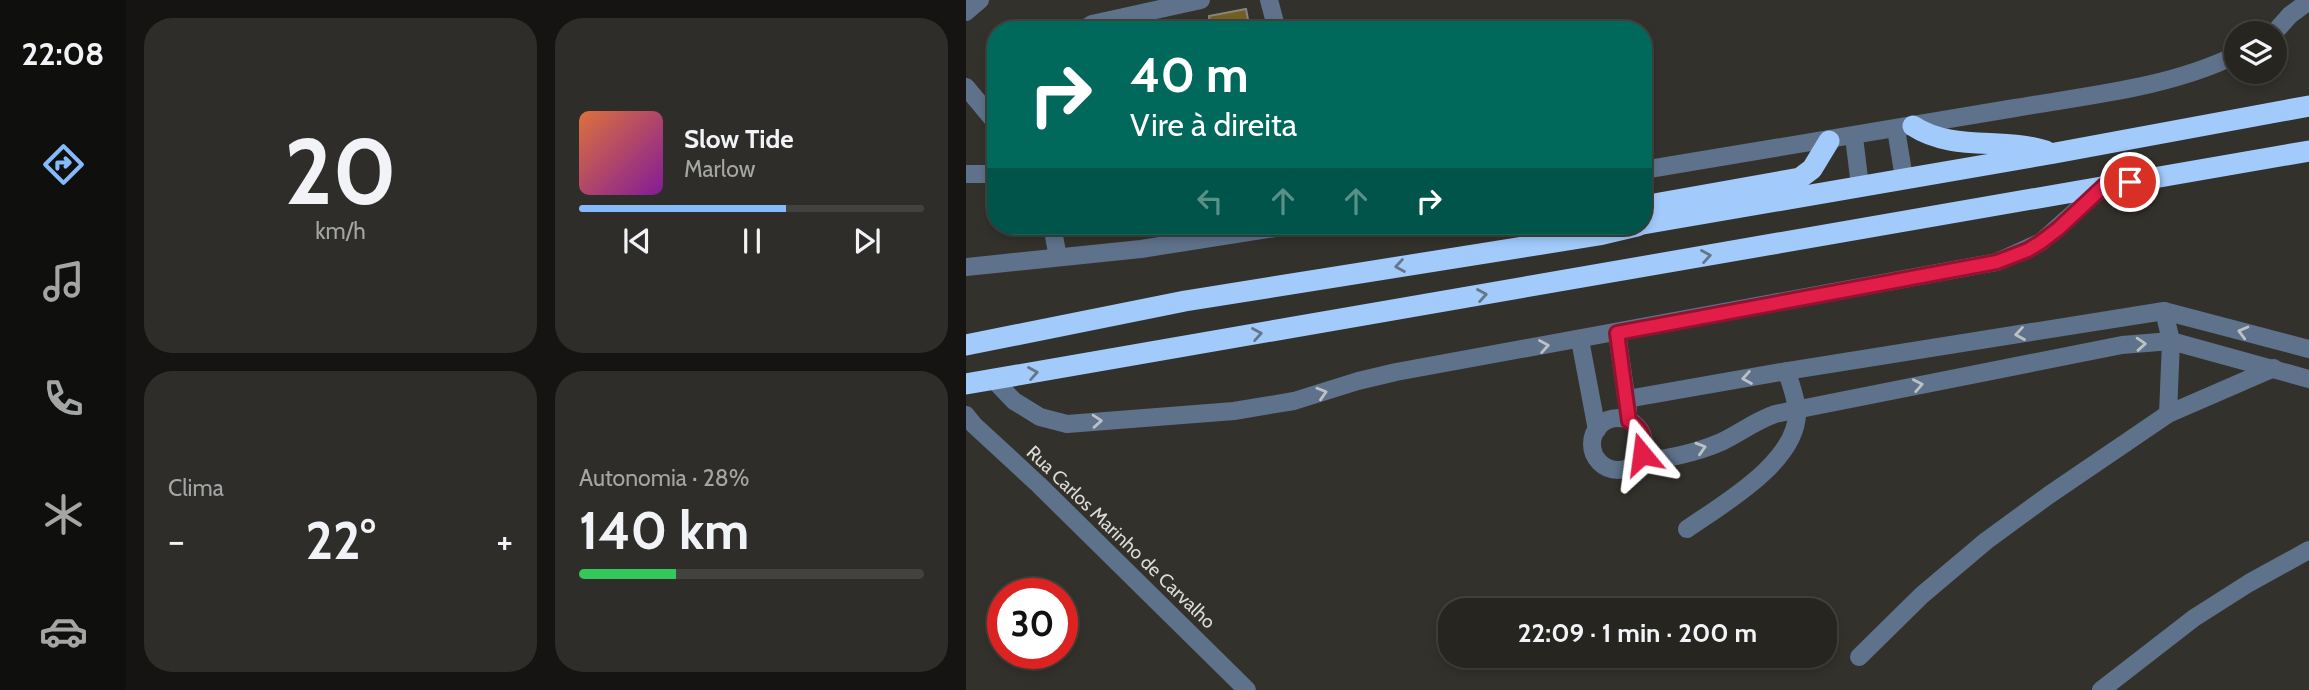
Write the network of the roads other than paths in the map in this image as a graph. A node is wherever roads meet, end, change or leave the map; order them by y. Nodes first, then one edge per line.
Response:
1 (980, 0) edge
2 (1200, 0) edge
3 (1269, 0) edge
4 (2309, 1) edge
5 (966, 12) edge
6 (1106, 21) edge
7 (1275, 21) edge
8 (2285, 21) edge
9 (2224, 60) edge
10 (966, 87) edge
11 (2309, 106) edge
12 (987, 112) edge
13 (1905, 128) junction
14 (1854, 136) junction
15 (1829, 141) junction
16 (2309, 151) edge
17 (2055, 153) junction
18 (1652, 169) edge
19 (966, 174) edge
20 (987, 174) edge
21 (1904, 178) junction
22 (1860, 186) junction
23 (2104, 186) junction
24 (1652, 205) edge
25 (1652, 222) edge
26 (1054, 235) edge
27 (1229, 235) edge
28 (1575, 235) edge
29 (1058, 257) junction
30 (966, 267) edge
31 (2164, 311) junction
32 (1617, 333) junction
33 (1580, 340) junction
34 (2171, 341) junction
35 (966, 345) edge
36 (2309, 349) edge
37 (2274, 368) junction
38 (1787, 370) junction
39 (2309, 379) edge
40 (994, 380) junction
41 (966, 384) edge
42 (1627, 399) junction
43 (1797, 410) junction
44 (2168, 414) junction
45 (966, 415) edge
46 (1629, 421) junction
47 (1597, 430) junction
48 (1635, 463) junction
49 (1687, 529) dead end
50 (2309, 550) edge
51 (1859, 657) dead end
52 (1247, 690) edge
53 (2101, 690) edge

1 - 5 street
2 - 6 street
3 - 7 street
4 - 8 street
9 - 13 street
10 - 12 street
11 - 17 highway
13 - 14 street
13 - 17 highway
13 - 21 street
14 - 15 street
14 - 22 street
15 - 18 street
15 - 24 highway
16 - 23 highway
17 - 21 highway
19 - 20 street
21 - 22 highway
22 - 25 highway
23 - 32 street
40 -> 23 highway
26 - 29 street
27 - 29 street
28 -> 35 highway
29 - 30 street
31 - 34 street
36 -> 31 street
31 -> 38 street
32 - 33 street
32 - 42 street
40 -> 33 street
33 - 47 street
34 - 37 street
43 -> 34 street
34 - 44 street
37 - 39 street
37 - 44 street
38 -> 42 street
38 - 43 street
40 - 41 highway
42 - 46 street
48 -> 43 street
43 - 49 street
44 - 51 street
45 - 52 street, Rua Carlos Marinho de Carvalho
46 - 47 street
46 - 48 street
47 - 48 street
50 - 53 street

